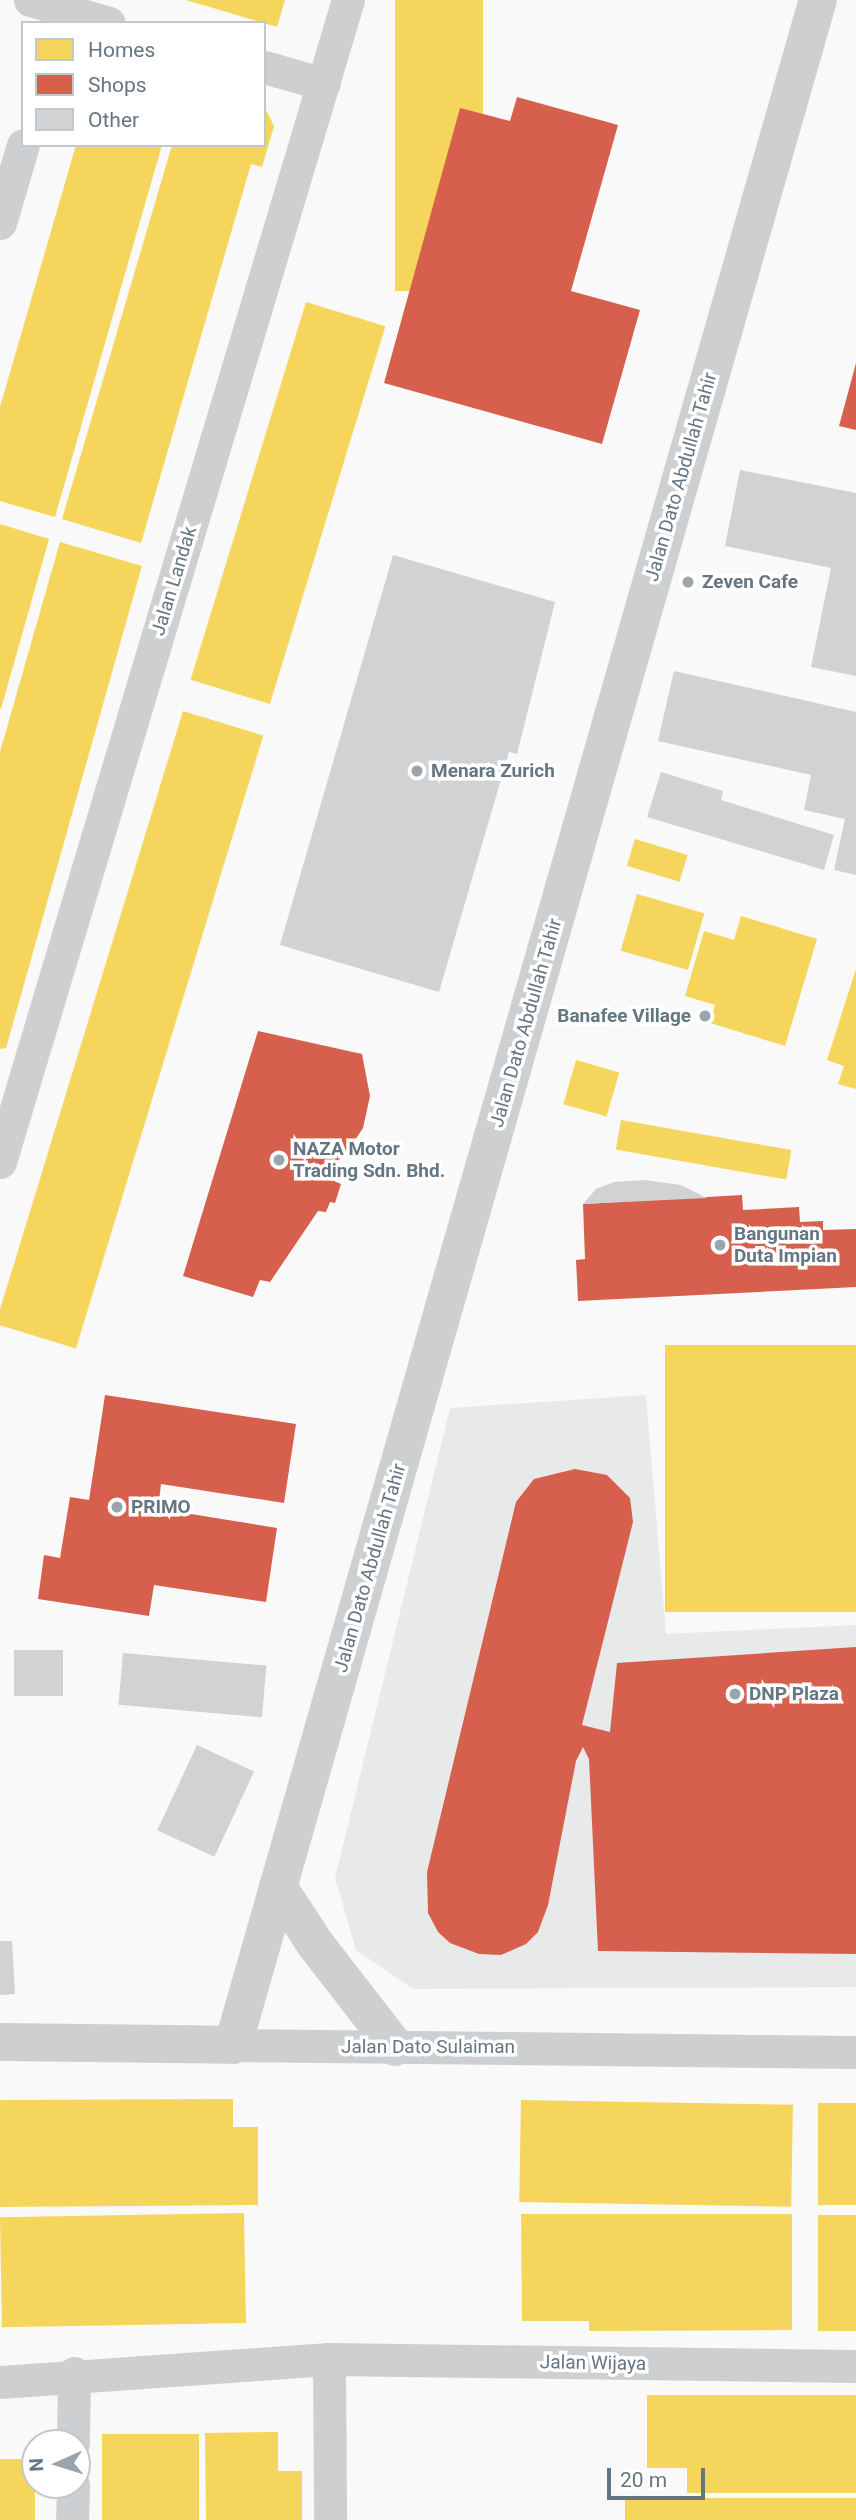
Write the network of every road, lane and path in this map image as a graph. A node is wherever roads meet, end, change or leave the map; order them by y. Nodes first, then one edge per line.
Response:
1 (30, 0) edge
2 (348, 0) edge
3 (818, 0) edge
4 (61, 16) edge
5 (95, 21) edge
6 (266, 68) edge
7 (324, 84) junction
8 (22, 147) edge
9 (0, 223) edge
10 (13, 1074) edge
11 (0, 1163) edge
12 (278, 1887) junction
13 (0, 2042) edge
14 (233, 2045) junction
15 (395, 2047) junction
16 (856, 2052) edge
17 (329, 2359) junction
18 (856, 2366) edge
19 (74, 2373) junction
20 (0, 2382) edge
21 (73, 2429) edge
22 (73, 2499) edge
23 (72, 2520) edge
24 (330, 2520) edge

1 - 4 street
2 - 7 street, Jalan Landak
3 - 12 street, Jalan Dato Abdullah Tahir
4 - 5 street
6 - 7 street
7 - 10 street, Jalan Landak
8 - 9 street
10 - 11 street, Jalan Landak
12 - 14 street, Jalan Dato Abdullah Tahir
12 - 15 street
13 - 14 street, Jalan Dato Sulaiman
14 - 15 street, Jalan Dato Sulaiman
15 - 16 street, Jalan Dato Sulaiman
17 - 18 street, Jalan Wijaya
17 - 19 street, Jalan Wijaya
17 - 24 street
19 - 20 street, Jalan Wijaya
19 - 21 street
22 - 23 street

